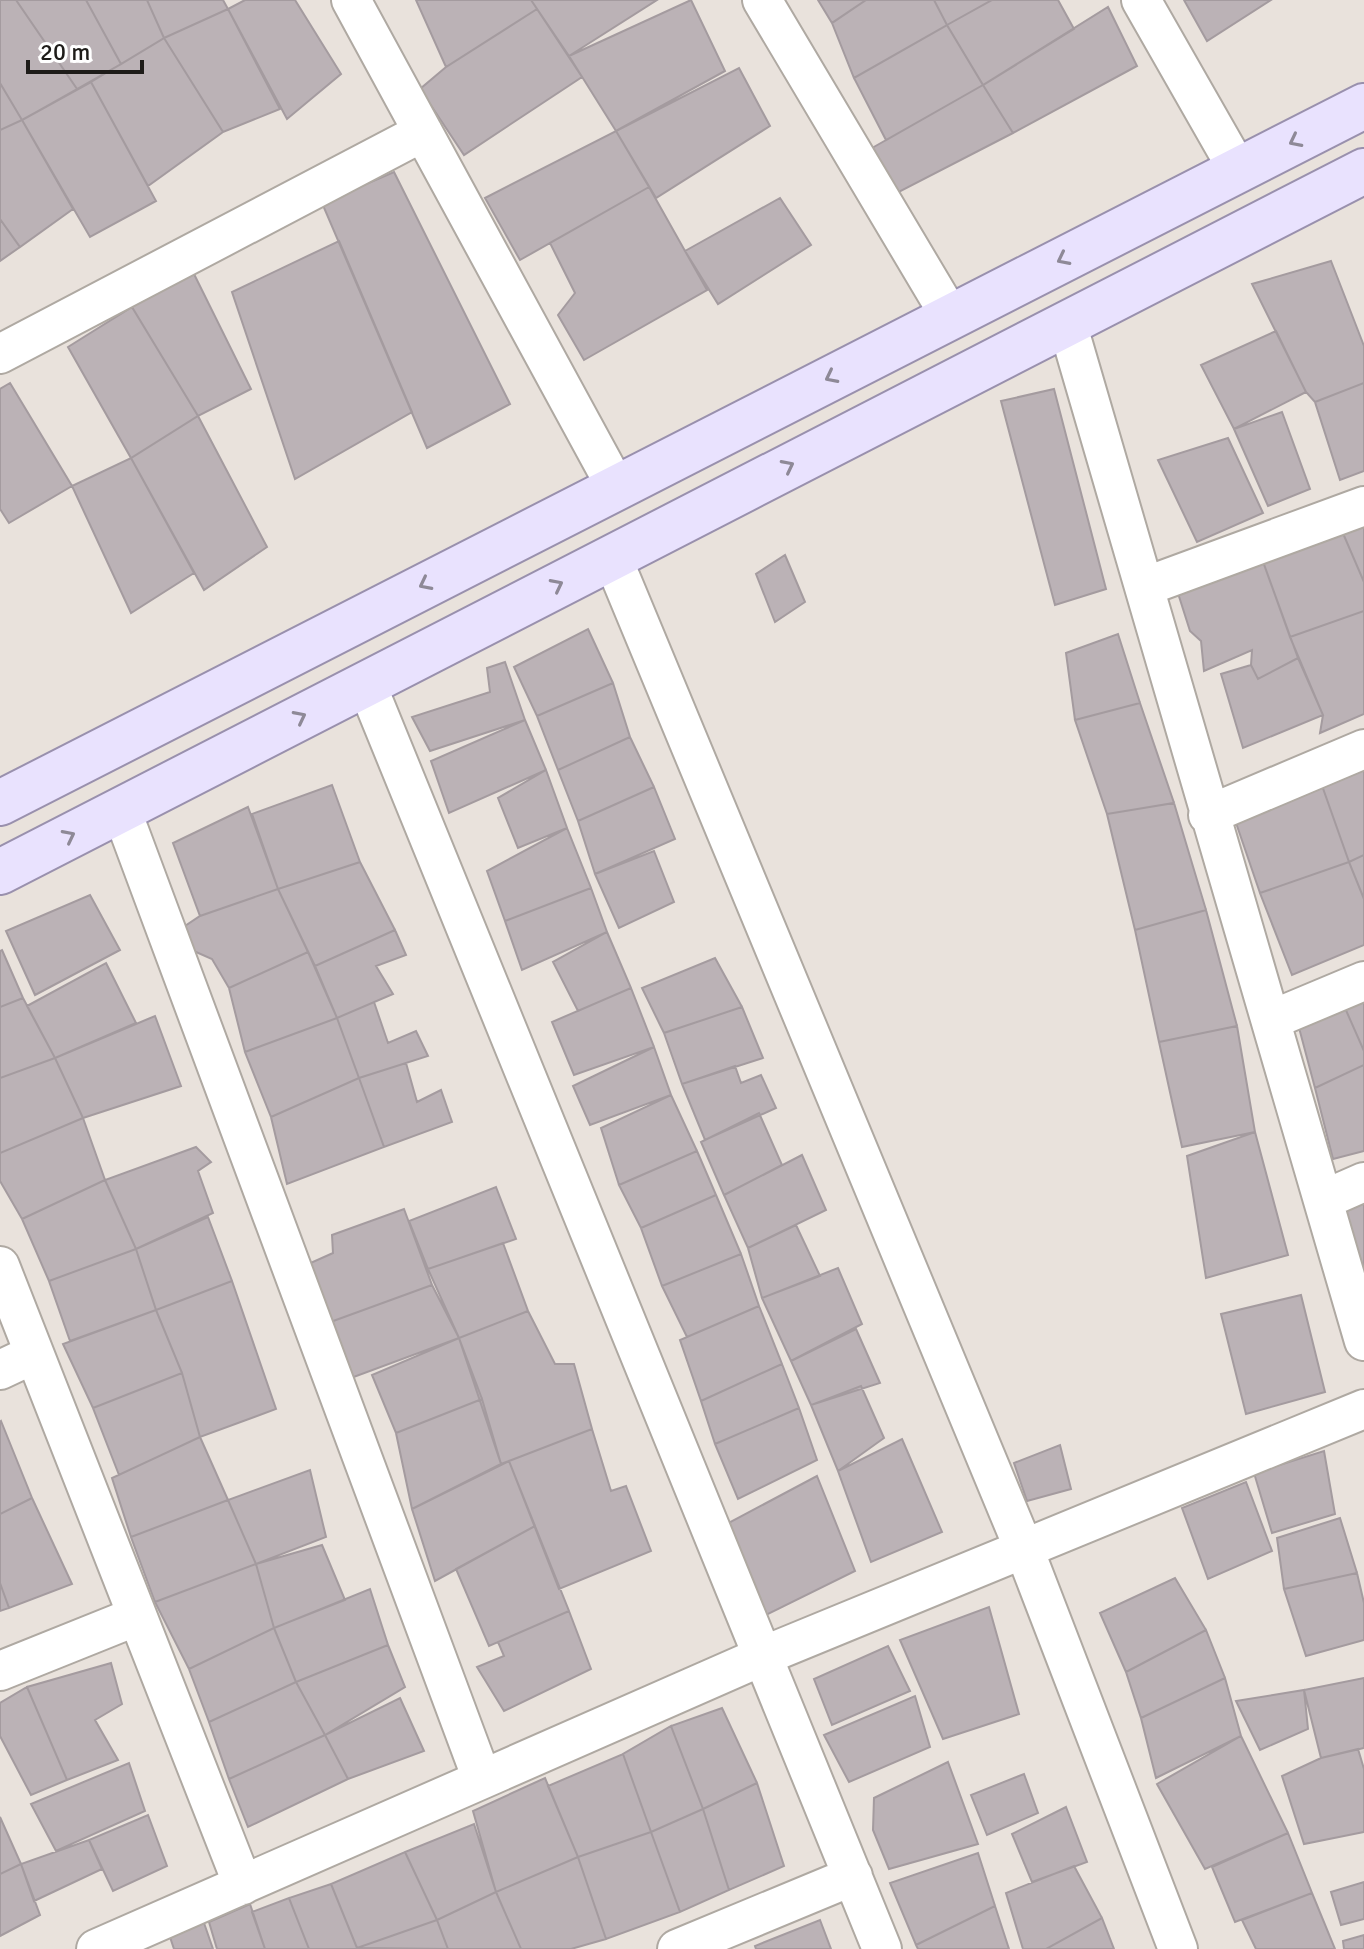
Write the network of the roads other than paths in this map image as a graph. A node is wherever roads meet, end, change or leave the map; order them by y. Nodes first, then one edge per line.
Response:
1 (351, 0) edge
2 (762, 0) edge
3 (1141, 0) edge
4 (1364, 106) edge
5 (423, 132) junction
6 (1238, 170) junction
7 (1364, 171) edge
8 (950, 316) junction
9 (1067, 323) junction
10 (0, 354) edge
11 (616, 487) junction
12 (1364, 506) edge
13 (477, 557) junction
14 (612, 557) junction
15 (1144, 587) junction
16 (505, 613) junction
17 (366, 683) junction
18 (1364, 749) edge
19 (0, 803) edge
20 (121, 809) junction
21 (1208, 815) junction
22 (0, 872) edge
23 (1364, 981) edge
24 (1271, 1020) junction
25 (1364, 1182) edge
26 (1323, 1200) junction
27 (0, 1266) edge
28 (1364, 1341) edge
29 (34, 1354) junction
30 (0, 1370) edge
31 (1364, 1409) edge
32 (1024, 1549) junction
33 (137, 1616) junction
34 (763, 1656) junction
35 (0, 1671) edge
36 (482, 1779) junction
37 (853, 1876) junction
38 (243, 1885) junction
39 (96, 1949) edge
40 (677, 1949) edge
41 (882, 1949) edge
42 (1178, 1949) edge

1 - 5 street
2 - 8 street
3 - 6 street
4 -> 6 main road
5 - 10 street
5 - 11 street
6 -> 8 main road
7 - 9 main road
8 -> 11 main road
14 -> 9 main road
9 - 15 street
11 - 13 main road
12 - 15 street
13 - 16 main road
13 -> 19 main road
16 -> 14 main road
14 - 32 street
15 - 21 street
16 - 17 main road
20 -> 17 main road
17 - 34 street
18 - 21 street
22 -> 20 main road
20 - 36 street
21 - 24 street
23 - 24 street
24 - 26 street
25 - 26 street
26 - 28 street
27 - 29 street
29 - 30 street
29 - 33 street
31 - 32 street
32 - 34 street
32 - 42 street
33 - 35 street
33 - 38 street
34 - 36 street
34 - 37 street
36 - 38 street
37 - 40 street
37 - 41 street
38 - 39 street

